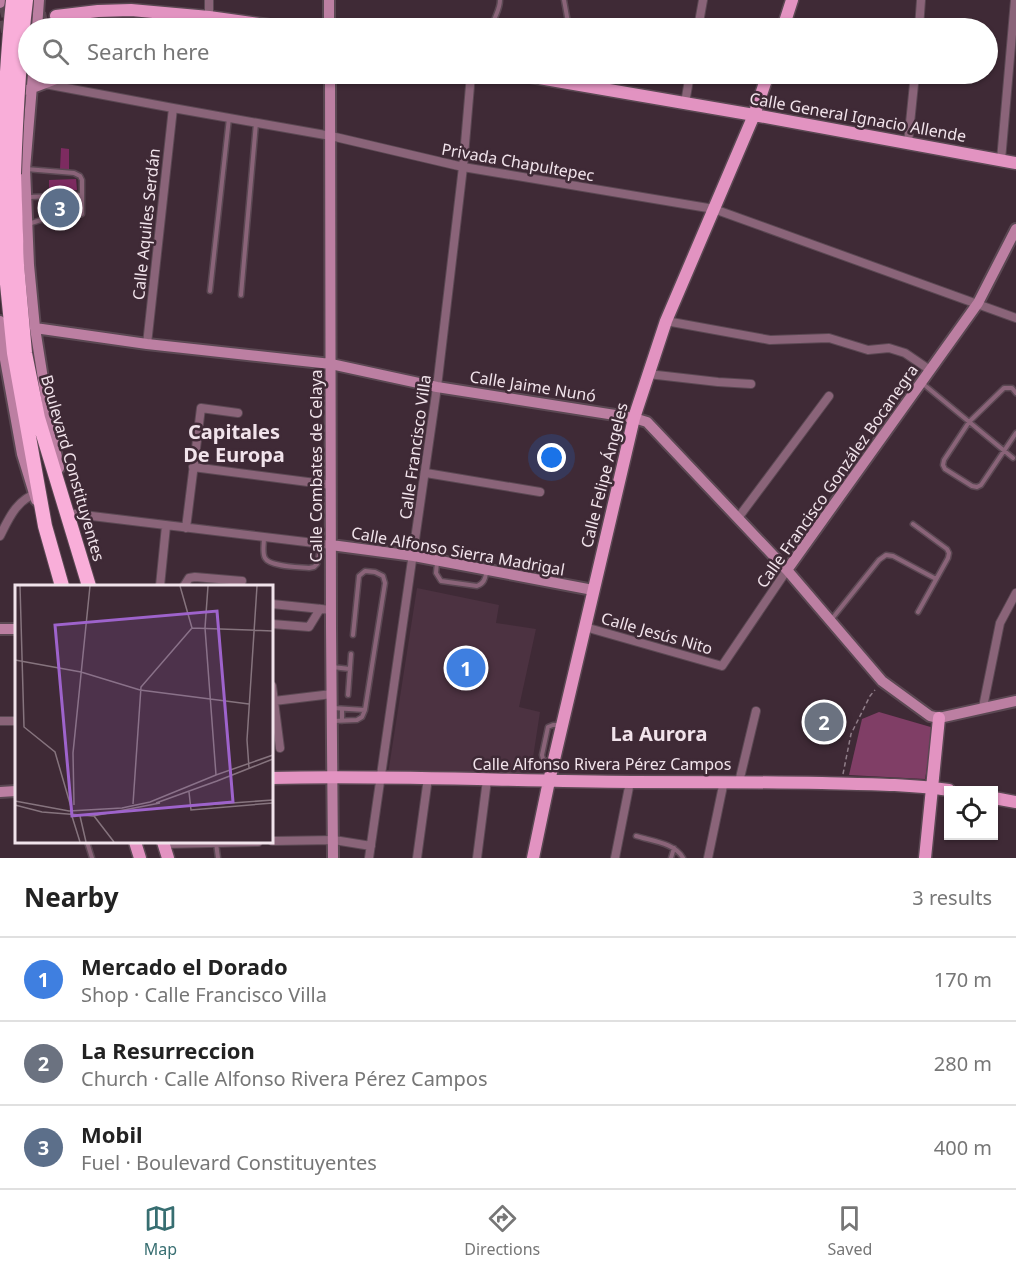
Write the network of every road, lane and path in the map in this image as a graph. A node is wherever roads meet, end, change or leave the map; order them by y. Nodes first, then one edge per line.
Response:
1 (14, 0) edge
2 (26, 0) edge
3 (39, 0) edge
4 (209, 0) edge
5 (329, 0) edge
6 (500, 0) edge
7 (564, 0) edge
8 (703, 0) edge
9 (792, 0) edge
10 (921, 0) edge
11 (1015, 0) edge
12 (56, 16) tunnel mouth
13 (209, 16) junction
14 (24, 18) edge
15 (38, 18) edge
16 (204, 18) edge
17 (222, 18) edge
18 (329, 18) edge
19 (494, 18) edge
20 (567, 18) edge
21 (700, 18) edge
22 (786, 18) edge
23 (920, 18) edge
24 (18, 37) edge
25 (0, 41) edge
26 (19, 84) edge
27 (32, 84) edge
28 (44, 84) joint
29 (330, 84) edge
30 (470, 84) edge
31 (597, 84) edge
32 (688, 84) edge
33 (765, 84) edge
34 (914, 84) edge
35 (32, 87) junction
36 (685, 103) junction
37 (0, 107) edge
38 (173, 108) junction
39 (754, 115) junction
40 (229, 118) junction
41 (256, 123) junction
42 (331, 136) junction
43 (908, 143) junction
44 (1001, 160) junction
45 (1016, 163) edge
46 (463, 167) junction
47 (25, 169) junction
48 (82, 195) junction
49 (26, 198) junction
50 (714, 209) junction
51 (27, 224) junction
52 (1016, 229) edge
53 (11, 264) junction
54 (210, 291) dead end
55 (242, 295) dead end
56 (978, 303) junction
57 (1016, 318) edge
58 (0, 321) edge
59 (666, 321) junction
60 (35, 328) junction
61 (147, 344) junction
62 (331, 364) junction
63 (930, 370) junction
64 (648, 374) junction
65 (921, 382) junction
66 (751, 384) dead end
67 (437, 387) junction
68 (1016, 393) edge
69 (829, 396) dead end
70 (238, 413) dead end
71 (633, 418) junction
72 (969, 422) junction
73 (1016, 433) edge
74 (1003, 450) junction
75 (1013, 458) dead end
76 (193, 467) junction
77 (426, 473) junction
78 (331, 485) junction
79 (540, 492) dead end
80 (36, 494) junction
81 (67, 513) junction
82 (738, 518) junction
83 (913, 524) dead end
84 (166, 526) junction
85 (186, 528) junction
86 (0, 536) edge
87 (264, 537) junction
88 (326, 544) junction
89 (414, 556) junction
90 (437, 561) junction
91 (488, 570) junction
92 (787, 570) junction
93 (936, 579) junction
94 (242, 581) dead end
95 (62, 585) edge
96 (89, 585) edge
97 (160, 585) edge
98 (185, 585) edge
99 (593, 590) junction
100 (1016, 592) edge
101 (1014, 602) edge
102 (273, 604) edge
103 (326, 610) junction
104 (918, 612) dead end
105 (830, 621) junction
106 (273, 624) edge
107 (585, 627) junction
108 (353, 635) dead end
109 (351, 654) dead end
110 (722, 666) joint
111 (331, 667) junction
112 (350, 669) junction
113 (882, 681) junction
114 (273, 694) edge
115 (332, 694) junction
116 (348, 695) dead end
117 (274, 701) junction
118 (1016, 701) edge
119 (983, 707) junction
120 (337, 709) junction
121 (365, 710) junction
122 (756, 711) dead end
123 (939, 718) junction
124 (337, 721) junction
125 (280, 748) dead end
126 (333, 777) junction
127 (380, 777) junction
128 (273, 778) edge
129 (429, 778) junction
130 (487, 780) junction
131 (549, 781) junction
132 (724, 781) junction
133 (630, 782) junction
134 (739, 782) junction
135 (842, 783) junction
136 (931, 788) junction
137 (944, 789) edge
138 (15, 791) edge
139 (0, 792) edge
140 (998, 799) edge
141 (1016, 802) edge
142 (636, 836) dead end
143 (334, 840) junction
144 (273, 841) edge
145 (87, 843) edge
146 (135, 843) edge
147 (164, 843) edge
148 (216, 843) edge
149 (371, 846) junction
150 (674, 847) junction
151 (92, 858) edge
152 (140, 858) edge
153 (168, 858) edge
154 (218, 858) edge
155 (333, 858) edge
156 (369, 858) edge
157 (417, 858) edge
158 (477, 858) edge
159 (533, 858) edge
160 (615, 858) edge
161 (671, 858) edge
162 (682, 858) edge
163 (708, 858) edge
164 (925, 858) edge

1 - 53 highway, Boulevard Constituyentes, bridge
2 - 14 highway, Boulevard Constituyentes, bridge
3 - 15 main road
4 - 13 street
5 - 18 main road
6 - 19 lane
7 - 20 lane
8 - 21 street
9 - 22 main road
10 - 23 street
11 - 44 street
12 - 13 main road
13 - 16 main road
13 - 17 main road
24 - 25 main road
26 - 53 highway, Boulevard Constituyentes, bridge
27 - 35 main road
28 - 35 main road
28 - 38 street, Privada Chapultepec
29 - 42 main road, Calle Combates de Celaya
30 - 46 street, Calle Francisco Villa
31 - 36 main road, Calle General Ignacio Allende
32 - 36 street
33 - 39 main road, Calle Felipe Ángeles
34 - 43 street
35 - 37 main road
35 - 47 main road
36 - 39 main road, Calle General Ignacio Allende
38 - 40 street, Privada Chapultepec
38 - 61 street, Calle Aquiles Serdán
39 - 43 main road, Calle General Ignacio Allende
39 - 50 main road, Calle Felipe Ángeles
40 - 41 street, Privada Chapultepec
40 - 54 lane
41 - 42 street, Privada Chapultepec
41 - 55 lane
42 - 46 street, Privada Chapultepec
42 - 62 main road, Calle Combates de Celaya
43 - 44 main road, Calle General Ignacio Allende
44 - 45 main road, Calle General Ignacio Allende
46 - 50 street, Privada Chapultepec
46 - 67 street, Calle Francisco Villa
47 - 48 lane
47 - 49 main road
48 - 49 lane
48 - 51 lane
49 - 51 main road
50 - 56 street, Privada Chapultepec
50 - 59 main road, Calle Felipe Ángeles
51 - 60 main road
52 - 56 main road, Calle Francisco González Bocanegra
53 - 80 highway, Boulevard Constituyentes
53 - 81 highway, Boulevard Constituyentes
56 - 57 street, Privada Chapultepec
56 - 63 main road, Calle Francisco González Bocanegra
58 - 80 main road
59 - 63 street
59 - 64 main road, Calle Felipe Ángeles
60 - 61 main road, Calle Jaime Nunó
60 - 81 main road
61 - 62 main road, Calle Jaime Nunó
62 - 67 main road, Calle Jaime Nunó
62 - 78 main road, Calle Combates de Celaya
63 - 65 main road, Calle Francisco González Bocanegra
64 - 66 street
64 - 71 main road, Calle Felipe Ángeles
65 - 72 lane
65 - 92 main road, Calle Francisco González Bocanegra
67 - 71 main road, Calle Jaime Nunó
67 - 77 street, Calle Francisco Villa
68 - 72 lane
69 - 82 street
70 - 76 street
71 - 82 main road, Calle Jaime Nunó
71 - 99 main road, Calle Felipe Ángeles
72 - 74 lane
72 - 74 lane
73 - 74 lane
74 - 75 lane
76 - 78 street
76 - 85 street
77 - 79 street
77 - 89 street, Calle Francisco Villa
78 - 88 main road, Calle Combates de Celaya
80 - 86 street
80 - 95 highway, Boulevard Constituyentes
81 - 84 street, Calle Alfonso Sierra Madrigal
81 - 96 highway, Boulevard Constituyentes
82 - 92 main road, Calle Jaime Nunó
83 - 93 lane
84 - 85 street, Calle Alfonso Sierra Madrigal
84 - 97 street
85 - 87 street, Calle Alfonso Sierra Madrigal
87 - 88 street, Calle Alfonso Sierra Madrigal
87 - 88 lane
88 - 89 main road, Calle Alfonso Sierra Madrigal
88 - 103 main road, Calle Combates de Celaya
89 - 90 main road, Calle Alfonso Sierra Madrigal
89 - 127 street, Calle Francisco Villa
90 - 91 main road, Calle Alfonso Sierra Madrigal
90 - 91 lane
91 - 99 main road, Calle Alfonso Sierra Madrigal
92 - 105 main road, Calle Jaime Nunó
92 - 110 street, Calle Francisco González Bocanegra
93 - 104 lane
93 - 105 lane
94 - 98 street
99 - 107 main road, Calle Felipe Ángeles
100 - 101 street
101 - 119 street
102 - 103 street
103 - 106 street
103 - 111 main road, Calle Combates de Celaya
105 - 113 main road, Calle Jaime Nunó
107 - 110 street, Calle Jesús Nito
107 - 131 main road, Calle Felipe Ángeles
108 - 121 lane
109 - 112 lane
111 - 112 lane
111 - 115 main road, Calle Combates de Celaya
112 - 116 lane
113 - 123 main road, Calle Jaime Nunó
113 - 135 path
114 - 117 street
115 - 117 street
115 - 120 main road, Calle Combates de Celaya
117 - 125 street
118 - 119 main road
119 - 123 main road
120 - 121 lane
120 - 124 main road, Calle Combates de Celaya
121 - 124 lane
122 - 134 street
123 - 136 main road
124 - 126 main road, Calle Combates de Celaya
126 - 127 main road, Calle Alfonso Rivera Pérez Campos
126 - 128 main road, Calle Alfonso Rivera Pérez Campos
126 - 143 main road, Calle Combates de Celaya
127 - 129 main road, Calle Alfonso Rivera Pérez Campos
127 - 149 street, Calle Francisco Villa
129 - 130 main road, Calle Alfonso Rivera Pérez Campos
129 - 157 street
130 - 131 main road, Calle Alfonso Rivera Pérez Campos
130 - 158 street
131 - 133 main road, Calle Alfonso Rivera Pérez Campos
131 - 159 main road, Calle Felipe Ángeles
132 - 133 main road, Calle Alfonso Rivera Pérez Campos
132 - 134 main road, Calle Alfonso Rivera Pérez Campos
132 - 163 street
133 - 160 street
134 - 135 main road, Calle Alfonso Rivera Pérez Campos
135 - 136 main road, Calle Alfonso Rivera Pérez Campos
136 - 137 main road, Calle Alfonso Rivera Pérez Campos
136 - 164 main road
138 - 139 main road
140 - 141 main road
142 - 150 lane
143 - 144 street
143 - 149 street
143 - 155 main road, Calle Combates de Celaya
145 - 151 lane
146 - 152 main road
147 - 148 street
147 - 153 main road
148 - 154 lane
149 - 156 street, Calle Francisco Villa
150 - 161 lane
150 - 162 lane

